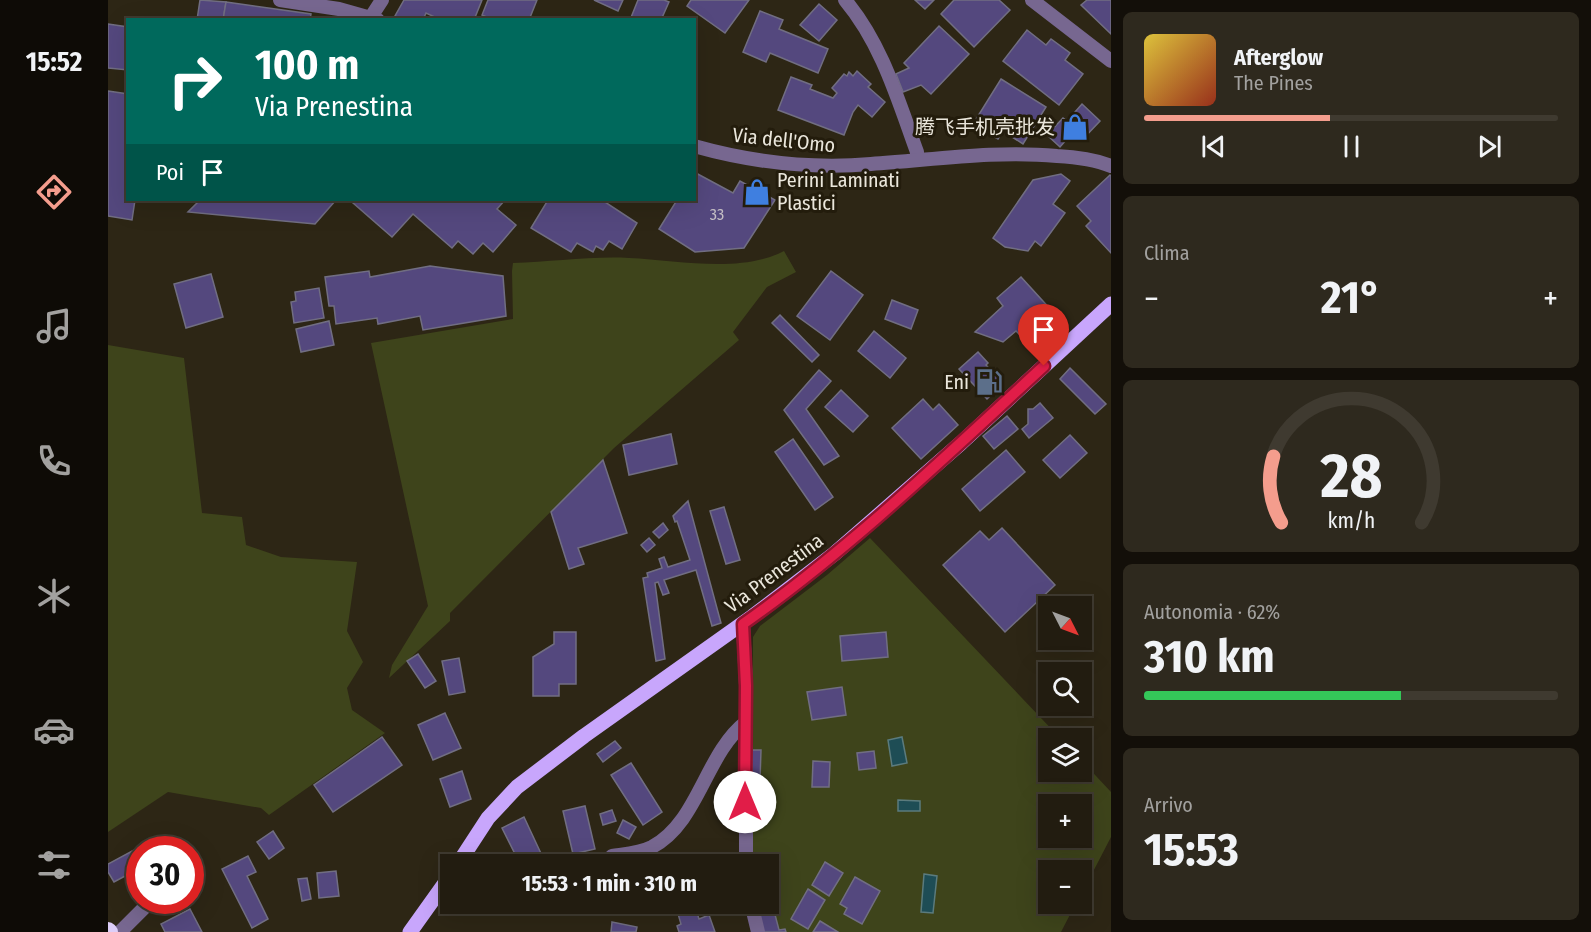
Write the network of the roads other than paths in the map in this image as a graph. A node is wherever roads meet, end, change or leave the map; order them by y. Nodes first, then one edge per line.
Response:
1 (280, 0) edge
2 (382, 0) edge
3 (845, 0) edge
4 (1032, 0) edge
5 (334, 14) edge
6 (375, 18) edge
7 (1111, 61) edge
8 (696, 146) edge
9 (917, 160) junction
10 (1111, 166) edge
11 (1111, 304) edge
12 (743, 624) junction
13 (746, 722) junction
14 (465, 854) edge
15 (623, 854) edge
16 (746, 854) edge
17 (440, 890) edge
18 (137, 914) edge
19 (754, 914) edge
20 (120, 932) edge
21 (410, 932) edge
22 (758, 932) edge

1 - 5 street
2 - 6 street
3 - 9 street
4 - 7 street
5 - 6 street
8 - 9 street, Via dell'Omo
9 - 10 street, Via dell'Omo
11 - 12 main road, Via Prenestina
12 - 13 street
12 - 14 main road, Via Prenestina
13 - 15 street
13 - 16 street
17 - 21 main road
18 - 20 street
19 - 22 street

